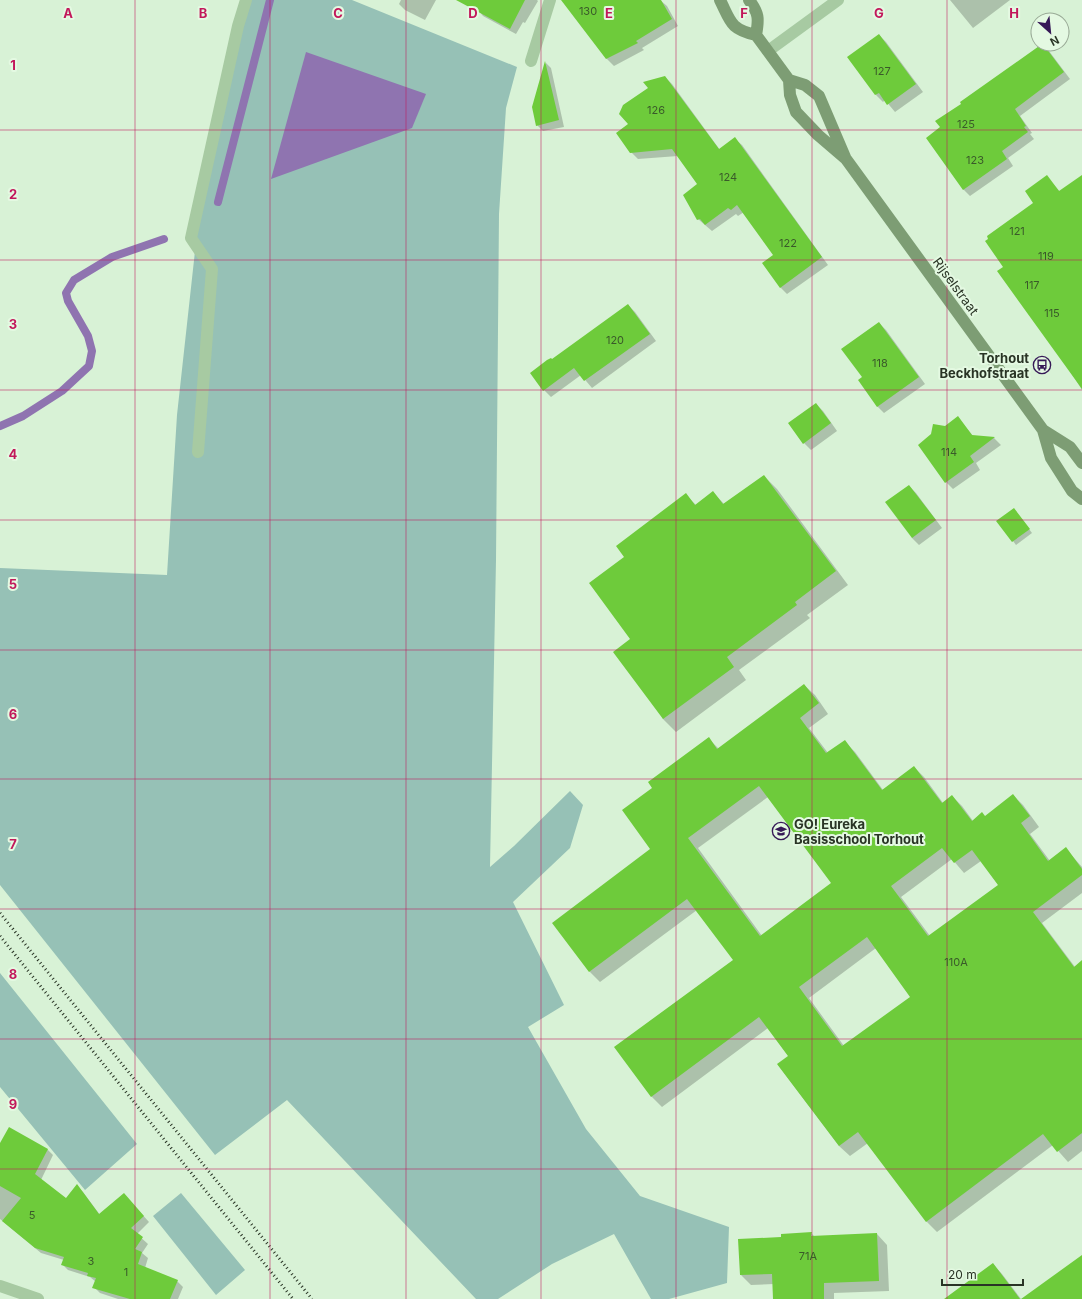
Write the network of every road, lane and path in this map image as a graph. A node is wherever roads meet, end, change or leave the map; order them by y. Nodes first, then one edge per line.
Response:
1 (246, 0) edge
2 (550, 0) edge
3 (720, 0) edge
4 (749, 0) edge
5 (838, 0) edge
6 (756, 35) junction
7 (768, 51) junction
8 (530, 61) dead end
9 (789, 80) junction
10 (846, 159) junction
11 (1043, 430) junction
12 (198, 452) dead end
13 (1082, 463) edge
14 (1082, 499) edge
15 (0, 1286) edge
16 (38, 1299) edge

1 - 12 street
2 - 8 street
3 - 6 street
4 - 6 street
5 - 7 street
6 - 7 street, Rijselstraat
7 - 9 street, Rijselstraat
9 - 10 street, Rijselstraat
9 - 10 street, Rijselstraat
10 - 11 street, Rijselstraat
11 - 13 street, Rijselstraat
11 - 14 street, Rijselstraat
15 - 16 street

